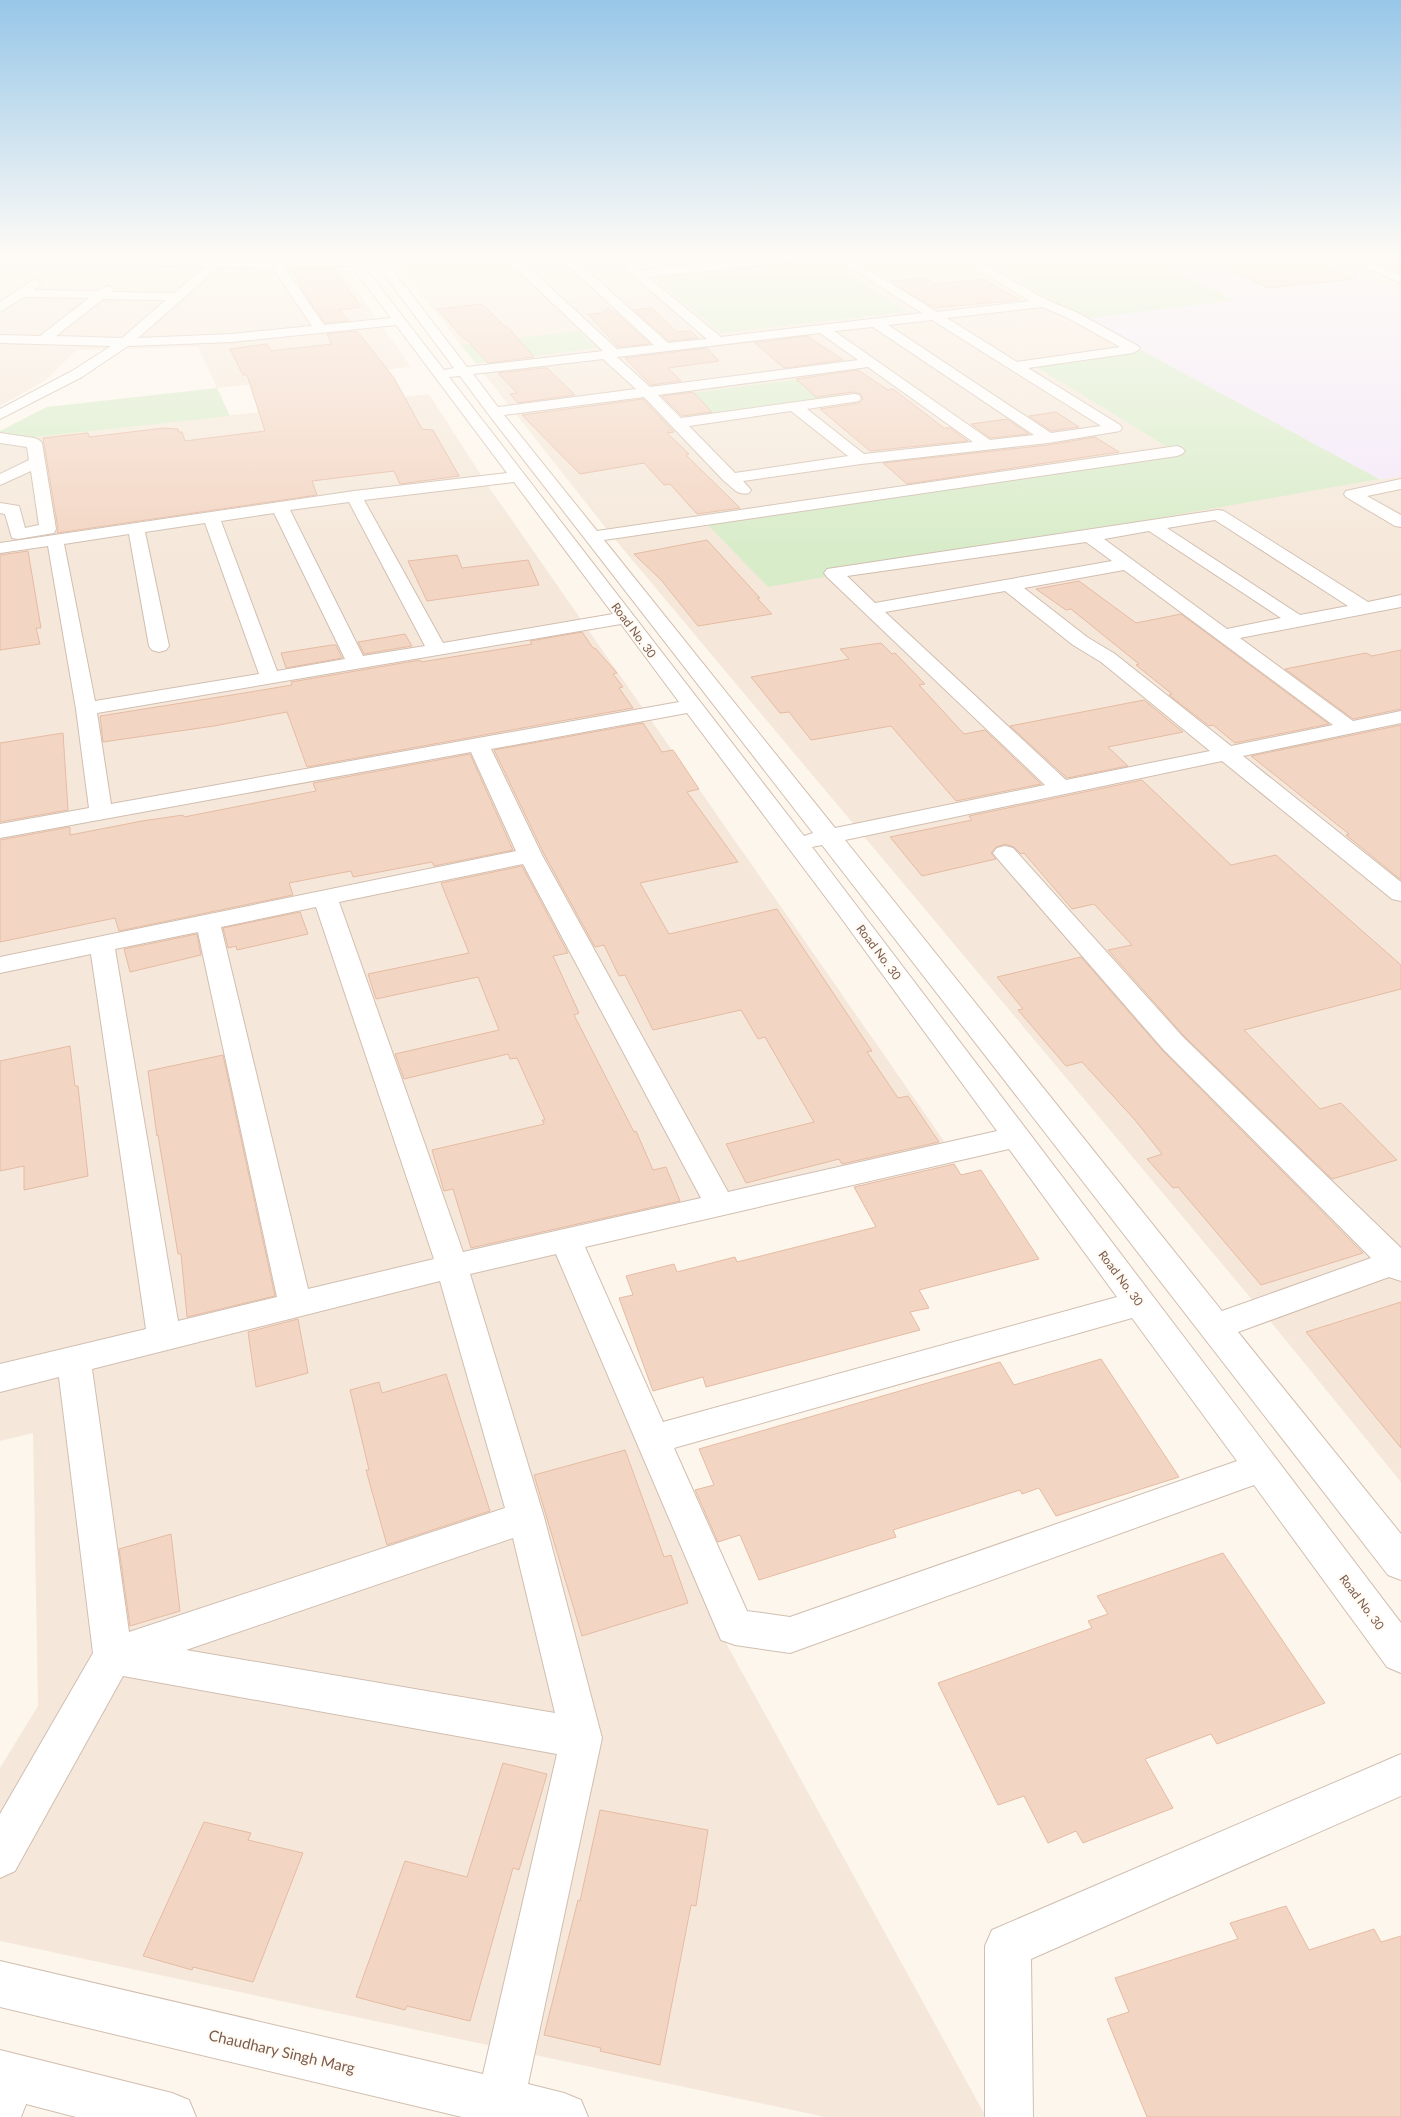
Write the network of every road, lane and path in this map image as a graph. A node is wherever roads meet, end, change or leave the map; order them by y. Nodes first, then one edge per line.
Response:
1 (106, 355) edge
2 (433, 355) edge
3 (437, 355) edge
4 (602, 355) edge
5 (610, 355) edge
6 (858, 355) edge
7 (924, 355) edge
8 (998, 355) edge
9 (1093, 355) edge
10 (870, 363) junction
11 (1016, 366) junction
12 (814, 370) junction
13 (451, 372) junction
14 (646, 392) junction
15 (14, 394) dead end
16 (37, 394) junction
17 (795, 407) junction
18 (494, 412) junction
19 (0, 415) edge
20 (678, 423) junction
21 (0, 438) edge
22 (1048, 438) junction
23 (986, 444) junction
24 (1177, 451) dead end
25 (861, 459) junction
26 (38, 462) junction
27 (517, 477) junction
28 (730, 478) junction
29 (0, 480) edge
30 (1401, 484) edge
31 (354, 496) junction
32 (280, 507) junction
33 (0, 508) edge
34 (765, 511) junction
35 (211, 516) junction
36 (1401, 522) edge
37 (1152, 526) junction
38 (136, 528) junction
39 (1089, 536) junction
40 (592, 537) junction
41 (55, 540) junction
42 (0, 548) edge
43 (1127, 564) junction
44 (1009, 585) junction
45 (1401, 601) edge
46 (1365, 608) junction
47 (872, 609) junction
48 (625, 618) junction
49 (1297, 621) junction
50 (1224, 635) junction
51 (159, 646) dead end
52 (437, 650) junction
53 (356, 663) junction
54 (270, 678) junction
55 (692, 706) junction
56 (86, 709) junction
57 (1401, 717) edge
58 (1350, 728) junction
59 (478, 744) junction
60 (1226, 754) junction
61 (1061, 788) junction
62 (101, 812) junction
63 (0, 831) edge
64 (828, 837) junction
65 (797, 844) junction
66 (1005, 854) dead end
67 (530, 855) junction
68 (1401, 894) edge
69 (325, 898) junction
70 (208, 922) junction
71 (102, 944) junction
72 (0, 965) edge
73 (1016, 1137) junction
74 (720, 1205) junction
75 (566, 1240) junction
76 (1398, 1264) edge
77 (452, 1266) junction
78 (1140, 1303) junction
79 (295, 1305) junction
80 (1214, 1326) junction
81 (164, 1338) junction
82 (74, 1360) junction
83 (0, 1378) edge
84 (652, 1439) junction
85 (1262, 1467) junction
86 (526, 1517) junction
87 (1401, 1563) edge
88 (1401, 1654) edge
89 (113, 1656) junction
90 (581, 1738) junction
91 (1401, 1775) edge
92 (0, 1856) edge
93 (0, 1984) edge
94 (4, 2086) edge
95 (499, 2110) edge
96 (164, 2116) edge
97 (564, 2117) edge
98 (1009, 2117) edge

1 - 16 street
2 - 13 street, Road No. 30
3 - 13 street, Road No. 30
4 - 13 street
5 - 14 street
6 - 10 street
7 - 22 street
8 - 11 street
9 - 11 street
10 - 12 street
10 - 23 street
11 - 22 street
12 - 14 street
12 - 17 street
13 - 18 street, Road No. 30
13 - 27 street, Road No. 30
14 - 18 street
14 - 20 street
15 - 16 street
16 - 19 street
17 - 20 street
17 - 25 street
18 - 40 street, Road No. 30
20 - 28 street
21 - 26 street
22 - 23 street
23 - 25 street
24 - 34 street
25 - 28 street
26 - 29 street
26 - 33 street
27 - 31 street
27 - 48 street, Road No. 30
28 - 34 street
30 - 36 street
31 - 32 street
31 - 52 street
32 - 35 street
32 - 53 street
34 - 40 street
35 - 38 street
35 - 54 street
37 - 39 street
37 - 46 street
37 - 49 street
38 - 41 street
38 - 51 street
39 - 43 street
39 - 47 street
40 - 64 street, Road No. 30
41 - 42 street
41 - 56 street
43 - 44 street
43 - 50 street
44 - 47 street
44 - 60 street
45 - 46 street
46 - 49 street
47 - 61 street
48 - 52 street
48 - 55 street, Road No. 30
49 - 50 street
50 - 58 street
52 - 53 street
53 - 54 street
54 - 56 street
55 - 59 street
55 - 65 street, Road No. 30
56 - 62 street
57 - 58 street
58 - 60 street
59 - 62 street
59 - 67 street
60 - 61 street
60 - 68 street
61 - 64 street
62 - 63 street
64 - 65 street
64 - 80 street, Road No. 30
65 - 73 street, Road No. 30
66 - 76 street
67 - 69 street
67 - 74 street
69 - 70 street
69 - 77 street
70 - 71 street
70 - 79 street
71 - 72 street
71 - 81 street
73 - 74 street
73 - 78 street, Road No. 30
74 - 75 street
75 - 77 street
75 - 84 street
76 - 80 street
77 - 79 street
77 - 86 street
78 - 84 street
78 - 85 street, Road No. 30
79 - 81 street
80 - 87 street, Road No. 30
81 - 82 street
82 - 83 street
82 - 89 street
84 - 85 street
85 - 88 street, Road No. 30
86 - 89 street
86 - 90 street
89 - 90 street
89 - 92 street
90 - 95 street
91 - 98 street
93 - 95 street, Chaudhary Singh Marg
94 - 96 street
95 - 97 street, Chaudhary Singh Marg

